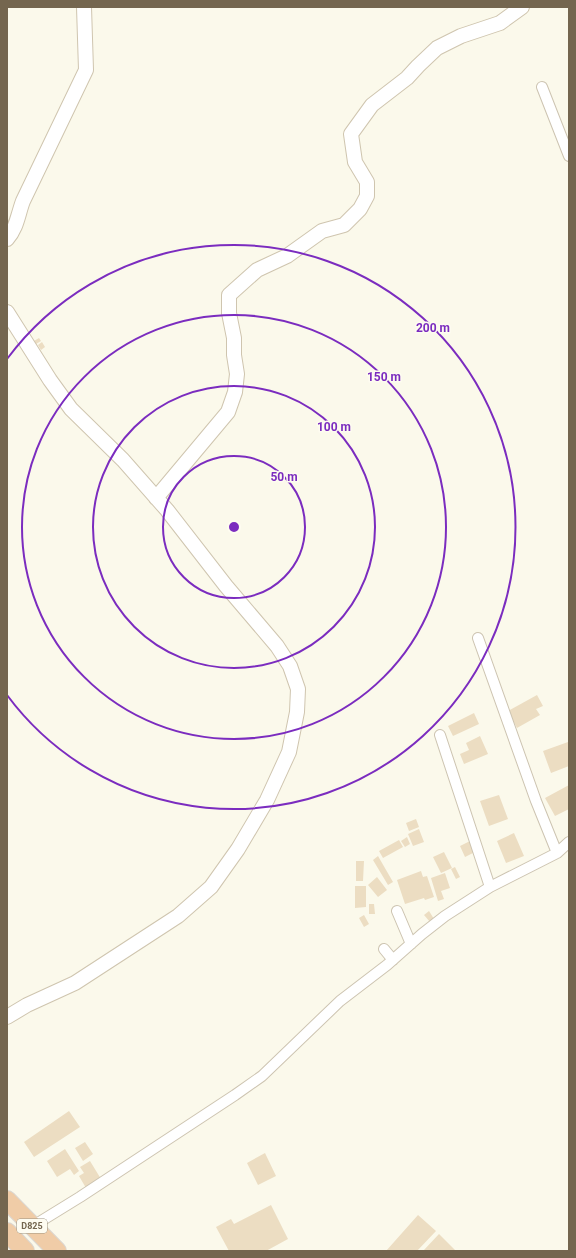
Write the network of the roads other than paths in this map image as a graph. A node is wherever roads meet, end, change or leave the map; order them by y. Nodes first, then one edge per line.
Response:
1 (84, 7) edge
2 (522, 7) edge
3 (542, 87) dead end
4 (569, 156) edge
5 (7, 239) edge
6 (7, 312) edge
7 (156, 498) junction
8 (478, 638) dead end
9 (440, 735) dead end
10 (569, 842) edge
11 (557, 853) junction
12 (490, 887) junction
13 (397, 911) dead end
14 (411, 944) junction
15 (384, 949) dead end
16 (393, 960) junction
17 (7, 1017) edge
18 (7, 1200) edge
19 (33, 1226) junction
20 (7, 1232) edge
21 (25, 1251) edge
22 (57, 1251) edge

1 - 5 street
2 - 7 street
3 - 4 street
6 - 7 street
7 - 17 street
8 - 11 street
9 - 12 street
10 - 11 street
11 - 12 street
12 - 14 street
13 - 14 street
14 - 16 street
15 - 16 street
16 - 19 street
18 - 19 highway, D825
19 - 22 highway, D825
20 - 21 highway, D825

